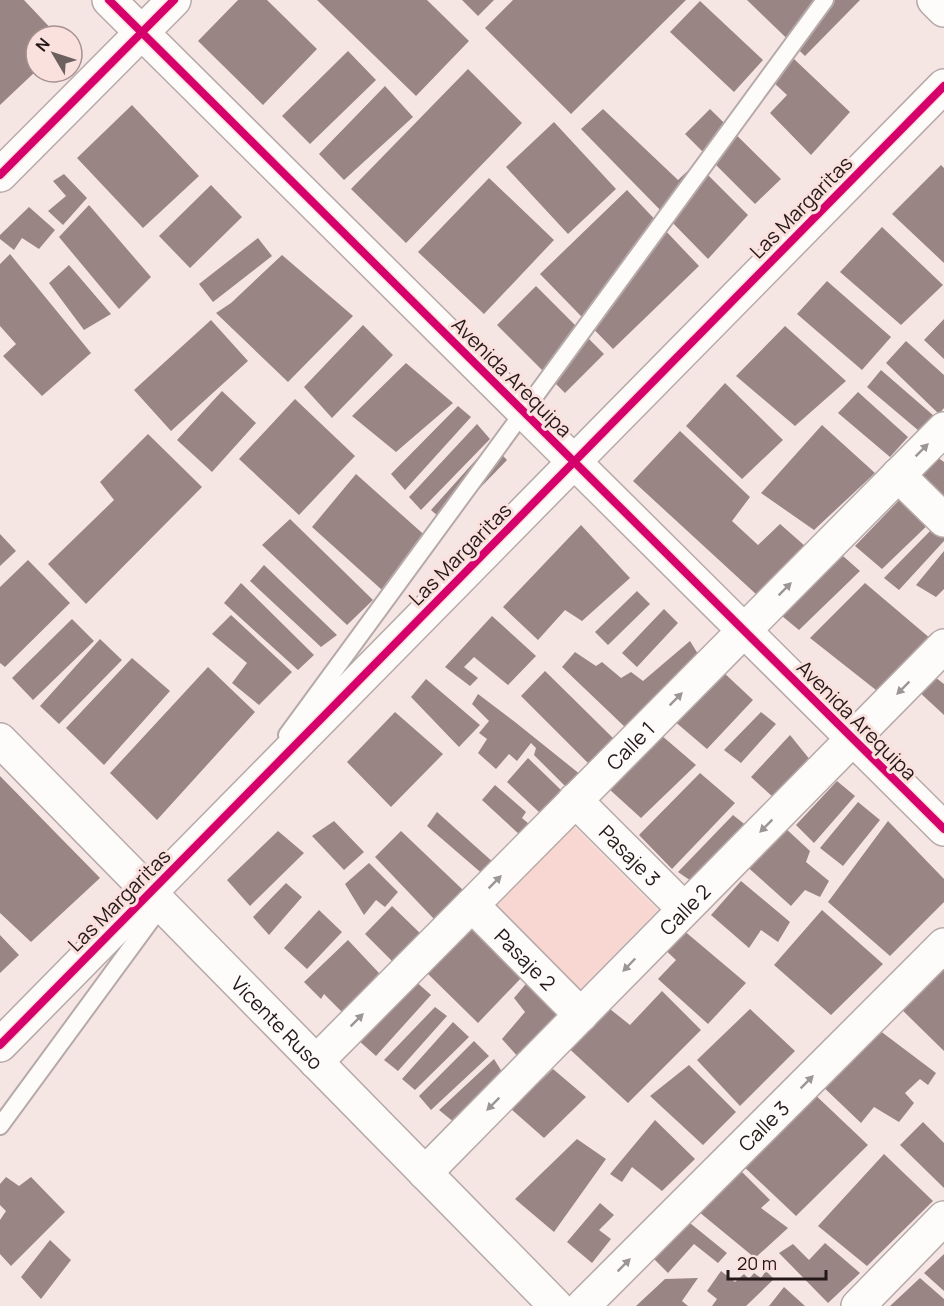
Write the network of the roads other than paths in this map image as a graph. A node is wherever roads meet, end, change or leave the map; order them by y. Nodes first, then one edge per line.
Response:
1 (109, 0) edge
2 (174, 0) edge
3 (825, 0) edge
4 (934, 0) edge
5 (944, 10) edge
6 (142, 33) junction
7 (944, 86) edge
8 (0, 175) edge
9 (944, 429) edge
10 (574, 462) junction
11 (898, 475) junction
12 (944, 520) edge
13 (744, 631) junction
14 (944, 646) edge
15 (853, 738) junction
16 (0, 740) edge
17 (575, 800) junction
18 (944, 829) edge
19 (150, 892) junction
20 (472, 905) junction
21 (684, 909) junction
22 (944, 945) edge
23 (581, 1015) junction
24 (0, 1045) edge
25 (316, 1062) junction
26 (0, 1126) edge
27 (425, 1173) junction
28 (944, 1218) edge
29 (556, 1306) edge
30 (583, 1306) edge
31 (858, 1306) edge

1 - 6 street, Avenida Arequipa
2 - 6 street
3 - 26 lane
4 - 5 street
6 - 8 street
6 - 10 street, Avenida Arequipa
7 - 10 street, Las Margaritas
11 -> 9 street, Calle 1
10 - 13 street, Avenida Arequipa
10 - 19 street, Las Margaritas
11 - 12 street
13 -> 11 street, Calle 1
13 - 15 street, Avenida Arequipa
17 -> 13 street, Calle 1
14 -> 15 street, Calle 2
15 - 18 street, Avenida Arequipa
15 -> 21 street, Calle 2
16 - 19 street, Vicente Ruso
20 -> 17 street, Calle 1
17 - 21 street, Pasaje 3
19 - 24 street, Las Margaritas
19 - 25 street, Vicente Ruso
20 - 23 street, Pasaje 2
25 -> 20 street, Calle 1
21 -> 23 street, Calle 2
30 -> 22 street, Calle 3
23 -> 27 street, Calle 2
25 - 27 street, Vicente Ruso
27 - 29 street, Vicente Ruso
28 - 31 street

